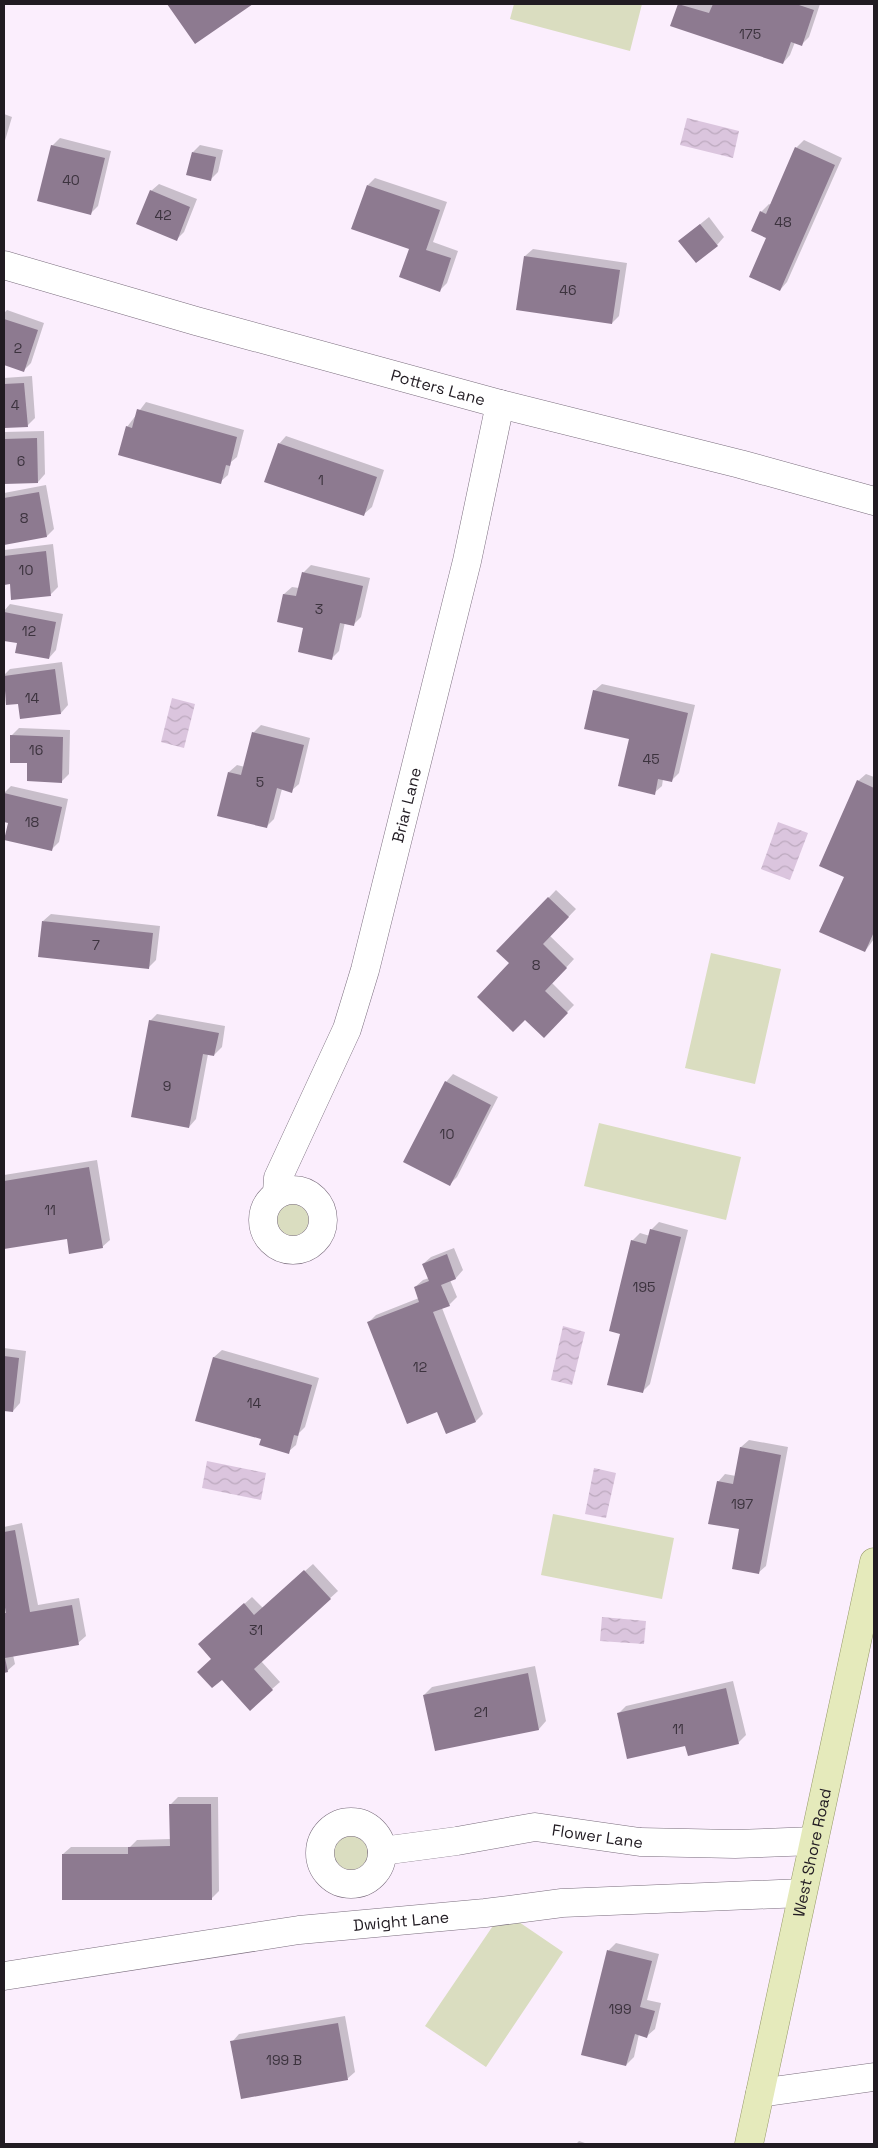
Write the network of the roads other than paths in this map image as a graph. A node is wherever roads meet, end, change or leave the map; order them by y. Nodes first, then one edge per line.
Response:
1 (4, 265) edge
2 (500, 404) junction
3 (874, 501) edge
4 (277, 1193) dead end
5 (874, 1562) edge
6 (814, 1841) junction
7 (382, 1850) dead end
8 (802, 1893) junction
9 (4, 1976) edge
10 (874, 2077) edge
11 (760, 2093) junction
12 (749, 2144) edge

1 - 2 street, Potters Lane
2 - 3 street, Potters Lane
2 - 4 street, Briar Lane
5 - 6 main road, West Shore Road
6 - 7 street, Flower Lane
6 - 8 main road, West Shore Road
8 - 9 street, Dwight Lane
8 - 11 main road, West Shore Road
10 - 11 street
11 - 12 main road, West Shore Road

